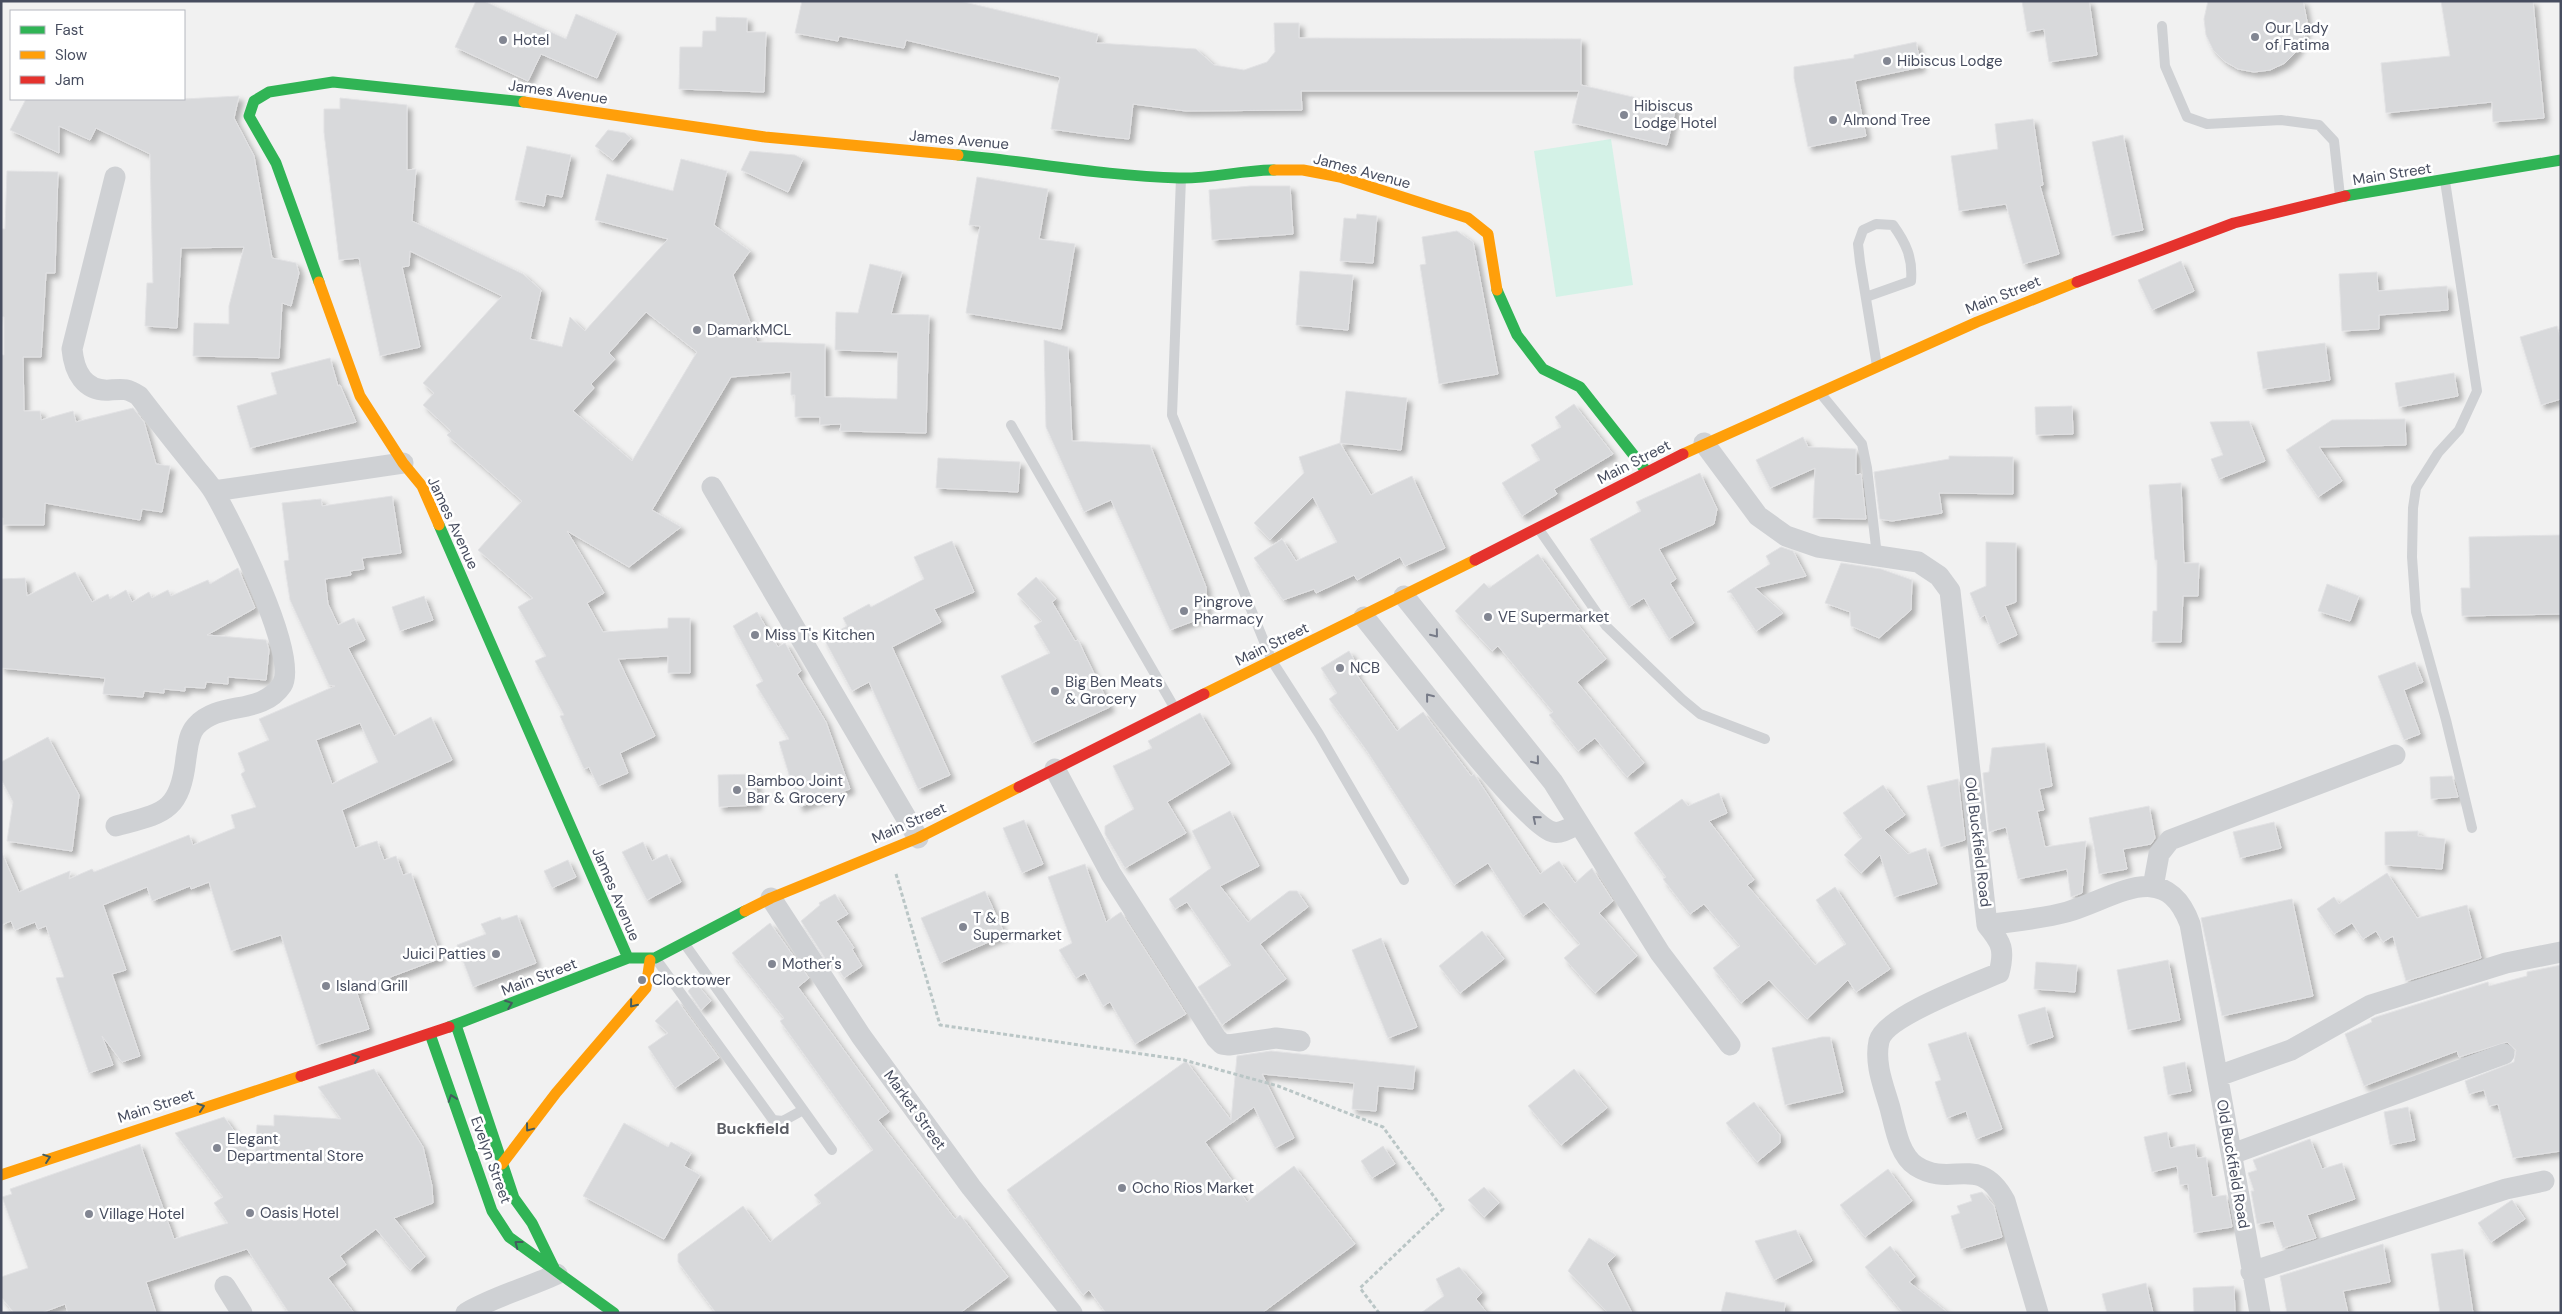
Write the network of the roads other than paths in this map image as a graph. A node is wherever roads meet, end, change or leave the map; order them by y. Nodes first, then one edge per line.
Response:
1 (2162, 26) dead end
2 (2561, 160) edge
3 (115, 177) dead end
4 (1181, 178) junction
5 (2445, 180) junction
6 (2340, 197) junction
7 (1866, 297) junction
8 (1877, 366) junction
9 (1821, 393) junction
10 (1010, 425) dead end
11 (1704, 443) junction
12 (403, 463) junction
13 (1647, 472) junction
14 (712, 487) dead end
15 (214, 491) junction
16 (1537, 527) junction
17 (1877, 556) junction
18 (1404, 596) junction
19 (1364, 618) junction
20 (1272, 661) junction
21 (1175, 708) junction
22 (1765, 739) dead end
23 (2395, 755) dead end
24 (1055, 769) junction
25 (1578, 824) junction
26 (116, 826) dead end
27 (2472, 828) dead end
28 (918, 838) junction
29 (1404, 880) dead end
30 (2153, 887) junction
31 (771, 898) junction
32 (1987, 925) junction
33 (684, 943) junction
34 (2561, 952) edge
35 (628, 958) junction
36 (653, 959) junction
37 (456, 1025) junction
38 (430, 1034) junction
39 (1300, 1041) dead end
40 (1730, 1044) dead end
41 (2504, 1054) dead end
42 (2218, 1076) junction
43 (803, 1110) junction
44 (832, 1150) dead end
45 (2232, 1154) junction
46 (502, 1164) junction
47 (1, 1175) edge
48 (2544, 1182) dead end
49 (2251, 1272) junction
50 (557, 1274) junction
51 (225, 1286) dead end
52 (468, 1312) edge
53 (242, 1313) edge
54 (614, 1313) edge
55 (1072, 1313) edge
56 (2038, 1313) edge
57 (2260, 1313) edge

1 - 6 lane
2 - 5 street, Main Street
3 - 15 street
4 - 12 street, James Avenue
4 - 13 street, James Avenue
4 - 20 lane
5 - 6 street, Main Street
5 - 27 lane
6 - 8 street, Main Street
7 - 7 lane
7 - 8 lane
8 - 9 street, Main Street
9 - 11 street, Main Street
9 - 17 lane
10 - 21 lane
11 - 13 street, Main Street
11 - 17 street, Old Buckfield Road
12 - 15 street
12 - 35 street, James Avenue
13 - 16 street, Main Street
14 - 28 street
15 - 26 street
16 - 18 street, Main Street
16 - 22 lane
17 - 32 street, Old Buckfield Road
18 - 19 street, Main Street
18 -> 25 street
19 - 20 street, Main Street
25 -> 19 street
20 - 21 street, Main Street
20 - 29 lane
21 - 24 street, Main Street
23 - 30 street
24 - 28 street, Main Street
24 - 39 street
25 - 40 street
28 - 31 street, Main Street
30 - 32 street, Old Buckfield Road
30 - 42 street, Old Buckfield Road
31 - 33 street, Main Street
31 - 55 street, Market Street
32 - 56 street
33 - 36 street, Main Street
33 - 43 lane
34 - 42 street
35 - 36 street, Main Street
37 -> 35 street, Main Street
36 - 43 lane
36 -> 46 street
37 - 38 street, Main Street
37 - 46 street, Evelyn Street
47 -> 38 street, Main Street
50 -> 38 street, Evelyn Street
41 - 45 street
42 - 45 street, Old Buckfield Road
43 - 44 lane
45 - 49 street, Old Buckfield Road
46 - 50 street, Evelyn Street
48 - 49 street
49 - 57 street, Old Buckfield Road
50 - 52 street
50 - 54 street, Evelyn Street
51 - 53 street

